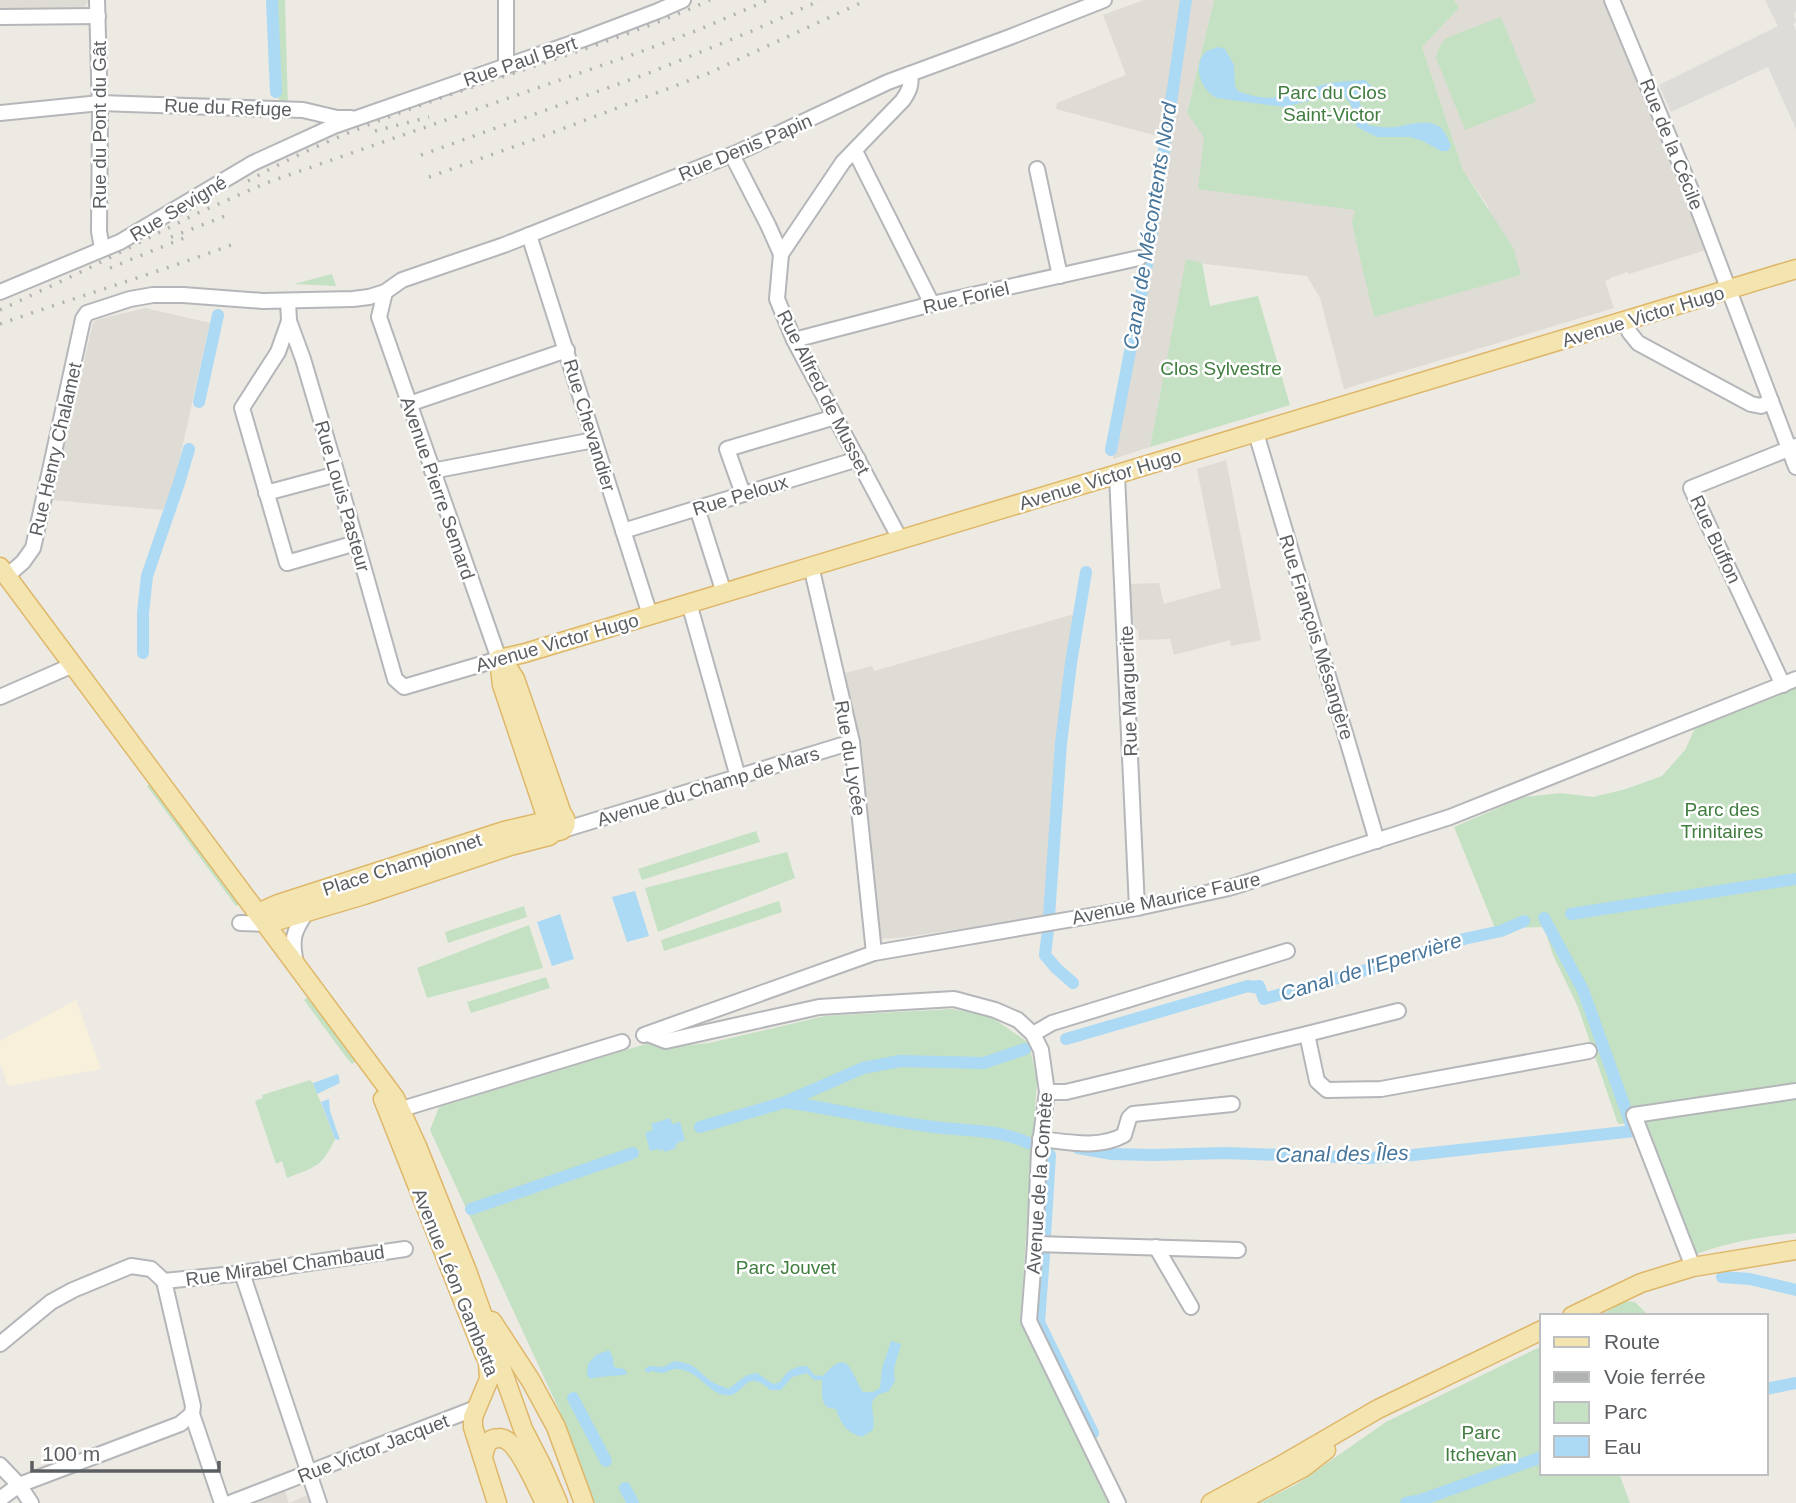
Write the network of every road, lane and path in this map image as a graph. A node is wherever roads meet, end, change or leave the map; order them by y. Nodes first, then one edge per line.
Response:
1 (97, 0) edge
2 (506, 0) edge
3 (683, 0) edge
4 (1104, 0) edge
5 (1612, 0) edge
6 (657, 6) edge
7 (97, 16) junction
8 (0, 17) edge
9 (506, 65) junction
10 (910, 74) junction
11 (100, 103) junction
12 (0, 113) edge
13 (354, 118) junction
14 (855, 151) junction
15 (732, 155) junction
16 (1037, 169) dead end
17 (529, 235) junction
18 (102, 249) junction
19 (781, 254) junction
20 (1139, 258) dead end
21 (1796, 269) edge
22 (1060, 276) junction
23 (1729, 289) junction
24 (0, 292) edge
25 (385, 292) junction
26 (354, 299) junction
27 (288, 301) junction
28 (932, 304) junction
29 (87, 313) joint
30 (379, 317) junction
31 (289, 321) junction
32 (1624, 321) junction
33 (794, 340) junction
34 (567, 350) junction
35 (1771, 401) junction
36 (409, 404) junction
37 (835, 417) junction
38 (1256, 433) junction
39 (594, 440) junction
40 (1793, 448) edge
41 (858, 459) junction
42 (1796, 467) edge
43 (432, 471) junction
44 (337, 474) junction
45 (1117, 475) junction
46 (266, 493) junction
47 (743, 494) junction
48 (697, 508) junction
49 (623, 530) junction
50 (900, 539) junction
51 (356, 543) junction
52 (811, 566) junction
53 (3, 572) edge
54 (724, 593) junction
55 (689, 603) junction
56 (650, 615) junction
57 (499, 659) junction
58 (73, 665) junction
59 (1790, 682) edge
60 (404, 687) joint
61 (0, 698) edge
62 (852, 742) junction
63 (738, 777) junction
64 (555, 823) junction
65 (1377, 841) junction
66 (1137, 908) junction
67 (306, 913) junction
68 (262, 918) junction
69 (240, 923) dead end
70 (1287, 951) dead end
71 (874, 953) junction
72 (296, 964) junction
73 (1398, 1011) dead end
74 (1033, 1034) junction
75 (1307, 1034) junction
76 (622, 1042) dead end
77 (1589, 1051) dead end
78 (1796, 1091) edge
79 (1047, 1092) junction
80 (424, 1102) junction
81 (1232, 1104) dead end
82 (394, 1111) junction
83 (1040, 1139) junction
84 (417, 1146) junction
85 (1035, 1244) junction
86 (1156, 1247) junction
87 (405, 1249) dead end
88 (1238, 1250) dead end
89 (1796, 1250) edge
90 (1693, 1267) junction
91 (467, 1271) junction
92 (242, 1273) junction
93 (164, 1280) junction
94 (1191, 1307) dead end
95 (1576, 1314) edge
96 (1540, 1331) edge
97 (0, 1344) edge
98 (488, 1363) junction
99 (476, 1408) junction
100 (192, 1414) junction
101 (1363, 1417) junction
102 (556, 1427) junction
103 (483, 1457) junction
104 (0, 1465) edge
105 (542, 1466) junction
106 (307, 1472) junction
107 (19, 1485) junction
108 (0, 1499) edge
109 (32, 1503) edge
110 (222, 1503) edge
111 (230, 1503) edge
112 (319, 1503) edge
113 (497, 1503) edge
114 (546, 1503) edge
115 (558, 1503) edge
116 (584, 1503) edge
117 (1118, 1503) edge
118 (1210, 1503) edge
119 (1237, 1503) edge

1 - 7 street, Rue du Pont du Gât
2 - 9 street
3 - 6 street, Rue Paul Bert
4 - 10 street, Rue Denis Papin
5 - 23 street, Rue de la Cécile
6 - 9 street, Rue Paul Bert
7 - 8 street
7 - 11 street, Rue du Pont du Gât
9 - 13 street, Rue Paul Bert
10 - 14 street, Rue Alfred de Musset
10 - 15 street, Rue Denis Papin
11 - 12 street, Rue du Refuge
11 - 13 street, Rue du Refuge
11 - 18 street, Rue du Pont du Gât
13 - 18 street, Rue Sevigné
14 - 19 street, Rue Alfred de Musset
14 - 28 street
15 - 17 street, Rue Denis Papin
15 - 19 street
16 - 22 street
17 - 25 street, Rue Denis Papin
17 - 34 street, Rue Chevandier
18 - 24 street, Rue Sevigné
19 - 33 street, Rue Alfred de Musset
20 - 22 street, Rue Foriel
21 - 23 main road, Avenue Victor Hugo
22 - 28 street, Rue Foriel
23 - 32 main road, Avenue Victor Hugo
23 - 35 street, Rue de la Cécile
25 - 26 street, Rue Denis Papin
25 - 30 street
26 - 27 street, Rue Denis Papin
26 - 30 street
27 - 29 street, Rue Denis Papin
27 - 31 street, Rue Louis Pasteur
28 - 33 street, Rue Foriel
29 - 53 street, Rue Henry Chalamet
30 - 36 street, Avenue Pierre Semard
31 - 44 street, Rue Louis Pasteur
31 - 46 street
32 - 35 street
32 - 38 main road, Avenue Victor Hugo
33 - 37 street, Rue Alfred de Musset
34 - 36 street
34 - 39 street, Rue Chevandier
35 - 40 street, Rue de la Cécile
36 - 43 street, Avenue Pierre Semard
37 - 41 street, Rue Alfred de Musset
37 - 47 street
38 - 45 main road, Avenue Victor Hugo
38 - 65 street, Rue François Mésangère
39 - 43 street
39 - 49 street, Rue Chevandier
40 - 42 street, Rue de la Cécile
40 - 59 street, Rue Buffon
41 - 47 street, Rue Peloux
41 - 50 street, Rue Alfred de Musset
43 - 57 street, Avenue Pierre Semard
44 - 46 street
44 - 51 street, Rue Louis Pasteur
45 - 50 main road, Avenue Victor Hugo
45 - 66 street, Rue Marguerite
46 - 51 street
47 - 48 street, Rue Peloux
48 - 49 street, Rue Peloux
48 - 54 street
49 - 56 street, Rue Chevandier
50 - 52 main road, Avenue Victor Hugo
51 - 60 street, Rue Louis Pasteur
52 - 54 main road, Avenue Victor Hugo
52 - 62 street, Rue du Lycée
53 - 58 main road, Avenue Léon Gambetta
54 - 55 main road, Avenue Victor Hugo
55 - 56 main road, Avenue Victor Hugo
55 - 63 street
56 - 57 main road, Avenue Victor Hugo
57 - 60 street, Avenue Victor Hugo
57 - 64 main road
58 - 61 street
58 - 68 main road, Avenue Léon Gambetta
59 - 65 street, Avenue Maurice Faure
62 - 63 street, Avenue du Champ de Mars
62 - 71 street, Rue du Lycée
63 - 64 street, Avenue du Champ de Mars
64 - 67 main road, Place Championnet
64 - 68 main road, Place Championnet
65 - 66 street, Avenue Maurice Faure
66 - 71 street, Avenue Maurice Faure
67 - 68 main road, Place Championnet
67 - 72 street, Place Championnet
68 - 69 street
68 - 72 main road, Avenue Léon Gambetta
70 - 74 street
71 - 74 street, Avenue Maurice Faure
72 - 82 main road, Avenue Léon Gambetta
73 - 75 street
74 - 79 street, Avenue de la Comète
75 - 77 street
75 - 79 street
76 - 80 street
78 - 90 street
79 - 83 street, Avenue de la Comète
80 - 82 street
80 - 84 street
81 - 83 street
82 - 84 main road, Avenue Léon Gambetta
82 - 98 main road, Avenue Léon Gambetta
83 - 85 street, Avenue de la Comète
84 - 91 main road, Avenue Léon Gambetta
85 - 86 street
85 - 117 street, Avenue de la Comète
86 - 88 street
86 - 94 street
87 - 92 street, Rue Mirabel Chambaud
89 - 90 main road
90 - 95 main road
91 - 102 main road
91 - 105 main road, Avenue Léon Gambetta
92 - 93 street, Rue Mirabel Chambaud
92 - 106 street
93 - 97 street
93 - 100 street
96 - 101 main road
98 - 99 main road
98 - 114 main road, Avenue Léon Gambetta
99 - 103 main road
99 - 106 street, Rue Victor Jacquet
100 - 107 street
100 - 110 street
101 - 118 main road
101 - 119 main road
102 - 105 main road
102 - 116 main road
103 - 113 main road
103 - 114 main road
104 - 107 street
105 - 115 main road
106 - 111 street, Rue Victor Jacquet
106 - 112 street
107 - 108 street
107 - 109 street

